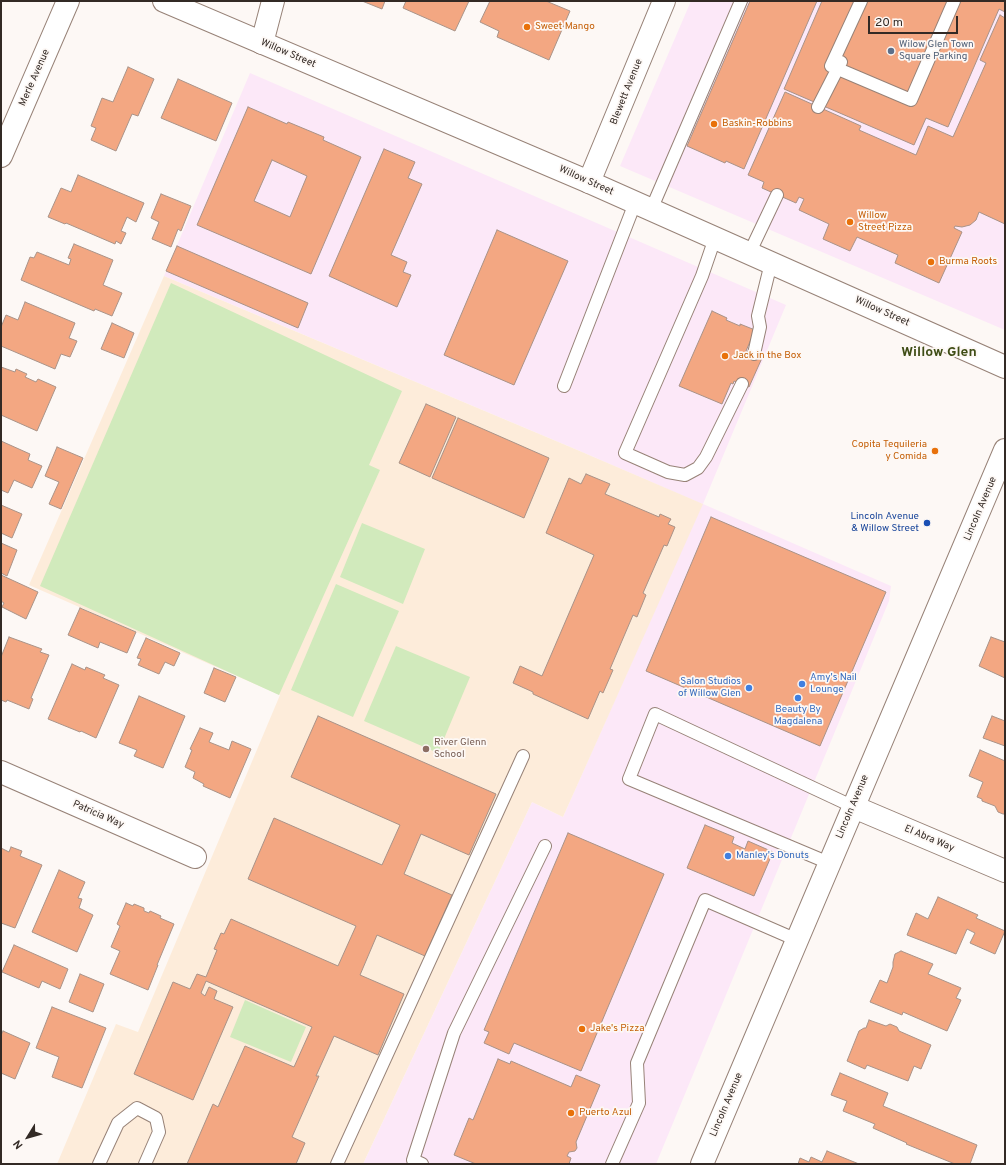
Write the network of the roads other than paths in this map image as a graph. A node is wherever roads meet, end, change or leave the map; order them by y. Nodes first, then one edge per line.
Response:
1 (68, 1) edge
2 (164, 1) edge
3 (273, 1) edge
4 (664, 1) edge
5 (741, 1) edge
6 (861, 1) edge
7 (870, 1) edge
8 (949, 1) edge
9 (954, 1) edge
10 (262, 43) junction
11 (838, 69) junction
12 (818, 107) dead end
13 (1, 156) edge
14 (589, 182) junction
15 (777, 195) dead end
16 (643, 206) junction
17 (715, 238) junction
18 (749, 254) junction
19 (771, 263) junction
20 (754, 354) dead end
21 (1005, 367) edge
22 (742, 384) dead end
23 (564, 386) dead end
24 (1005, 450) edge
25 (522, 756) dead end
26 (1, 772) edge
27 (854, 807) junction
28 (545, 846) dead end
29 (195, 857) dead end
30 (829, 863) junction
31 (1005, 871) edge
32 (797, 940) junction
33 (416, 1163) edge
34 (99, 1164) edge
35 (145, 1164) edge
36 (337, 1164) edge
37 (612, 1164) edge
38 (702, 1164) edge

1 - 13 main road, Merle Avenue
2 - 10 main road, Willow Street
3 - 10 main road
4 - 14 main road, Blewett Avenue
5 - 16 lane
6 - 9 lane
7 - 11 lane
8 - 11 lane
10 - 14 main road, Willow Street
11 - 12 lane
14 - 16 main road, Willow Street
15 - 18 lane
16 - 17 main road, Willow Street
16 - 23 lane
17 - 18 main road, Willow Street
17 - 22 lane
18 - 19 main road, Willow Street
19 - 20 lane
19 - 21 main road, Willow Street
24 - 27 main road, Lincoln Avenue
25 - 36 lane
26 - 29 main road, Patricia Way
27 - 30 main road, Lincoln Avenue
27 - 30 lane
27 - 31 main road, El Abra Way
28 - 33 lane
30 - 32 main road, Lincoln Avenue
32 - 37 lane
32 - 38 main road, Lincoln Avenue
34 - 35 lane

